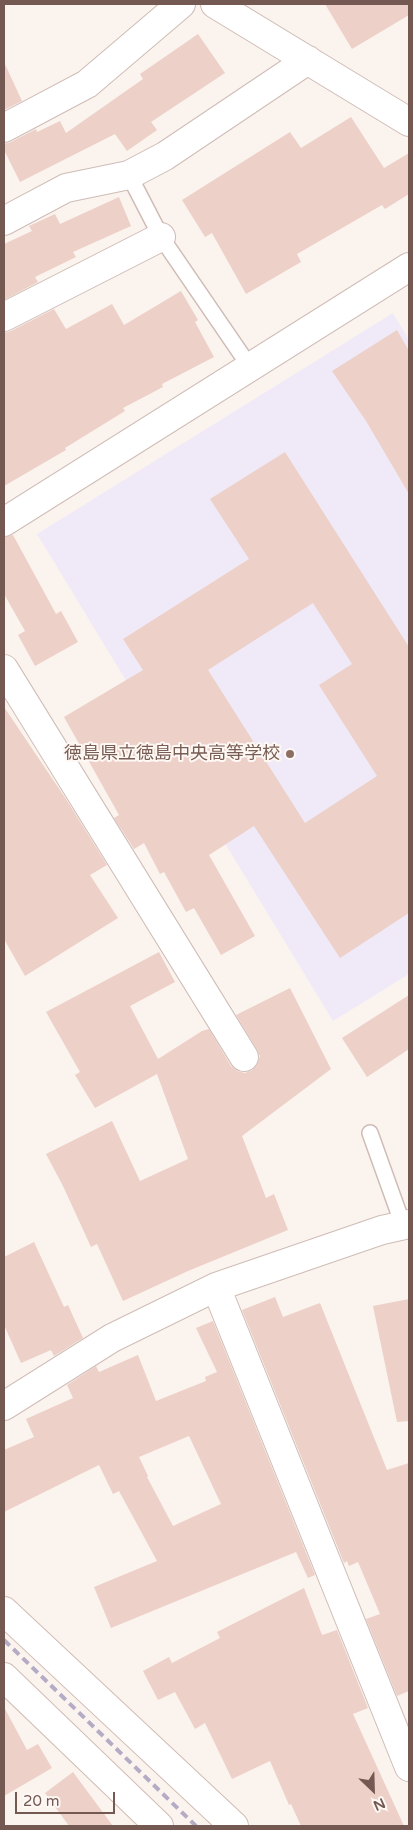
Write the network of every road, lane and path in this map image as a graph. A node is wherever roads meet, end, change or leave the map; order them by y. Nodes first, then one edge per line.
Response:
1 (181, 4) edge
2 (215, 4) edge
3 (308, 60) junction
4 (409, 122) edge
5 (4, 128) edge
6 (130, 175) junction
7 (4, 221) edge
8 (161, 237) junction
9 (409, 267) edge
10 (4, 317) edge
11 (250, 368) junction
12 (4, 522) edge
13 (4, 669) edge
14 (244, 1057) dead end
15 (370, 1133) dead end
16 (406, 1224) edge
17 (216, 1288) junction
18 (4, 1406) edge
19 (4, 1611) edge
20 (4, 1678) edge
21 (409, 1766) edge
22 (159, 1826) edge
23 (234, 1826) edge

1 - 5 street
2 - 3 street
3 - 4 street
3 - 6 street
6 - 7 street
6 - 8 lane
8 - 10 street
8 - 11 lane
9 - 11 street
11 - 12 street
13 - 14 street
15 - 16 lane
16 - 17 street
17 - 18 street
17 - 21 street
19 - 23 street
20 - 22 street

